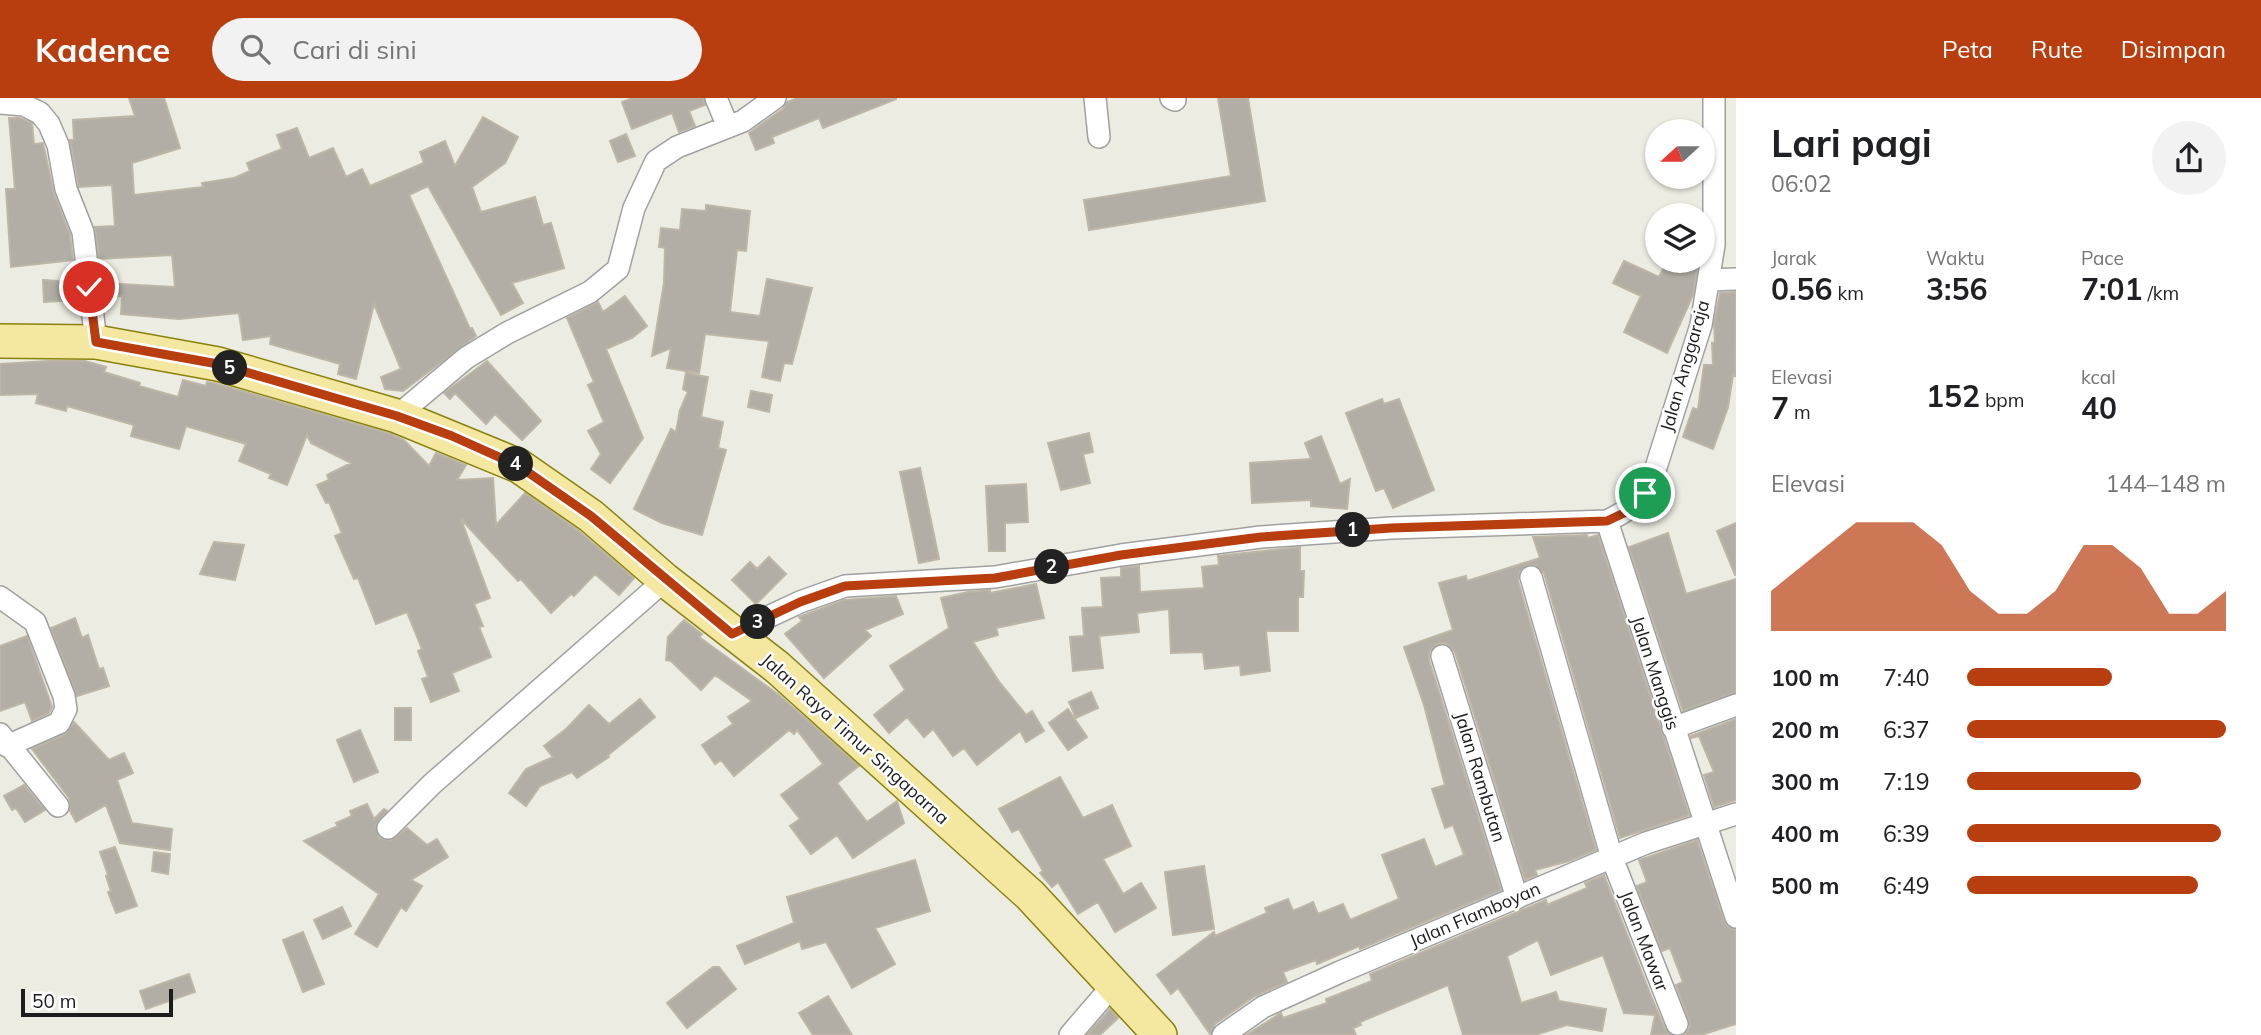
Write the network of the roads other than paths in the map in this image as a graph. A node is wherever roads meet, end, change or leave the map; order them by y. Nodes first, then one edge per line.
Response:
1 (716, 98) edge
2 (775, 98) edge
3 (1095, 98) edge
4 (1714, 98) edge
5 (0, 103) edge
6 (728, 127) junction
7 (1099, 137) dead end
8 (1709, 279) junction
9 (1736, 279) edge
10 (0, 341) edge
11 (96, 342) junction
12 (397, 416) junction
13 (1607, 521) junction
14 (1531, 577) dead end
15 (665, 580) junction
16 (0, 597) edge
17 (732, 634) junction
18 (1442, 656) dead end
19 (1736, 705) edge
20 (1673, 728) junction
21 (4, 740) edge
22 (58, 806) dead end
23 (1736, 814) edge
24 (1704, 824) junction
25 (388, 828) dead end
26 (1612, 858) junction
27 (1517, 898) junction
28 (1736, 917) edge
29 (1113, 985) junction
30 (1677, 1024) dead end
31 (1070, 1035) edge
32 (1160, 1035) edge
33 (1223, 1035) edge

1 - 6 street
2 - 6 street
3 - 7 street
4 - 8 street, Jalan Anggaraja
5 - 11 street
6 - 12 street
8 - 9 street
8 - 13 street, Jalan Anggaraja
10 - 11 main road, Jalan Raya Timur Singaparna
11 - 12 main road, Jalan Raya Timur Singaparna
12 - 15 main road, Jalan Raya Timur Singaparna
13 - 17 street
13 - 20 street, Jalan Manggis
14 - 26 street, Jalan Mawar
15 - 17 main road, Jalan Raya Timur Singaparna
15 - 25 street
16 - 21 street
17 - 29 main road, Jalan Raya Timur Singaparna
18 - 27 street, Jalan Rambutan
19 - 20 street
20 - 24 street, Jalan Manggis
21 - 22 street
23 - 24 street, Jalan Flamboyan
24 - 26 street, Jalan Flamboyan
24 - 28 street, Jalan Manggis
26 - 27 street, Jalan Flamboyan
26 - 30 street, Jalan Mawar
27 - 33 street, Jalan Flamboyan
29 - 31 street
29 - 32 main road, Jalan Raya Timur Singaparna

